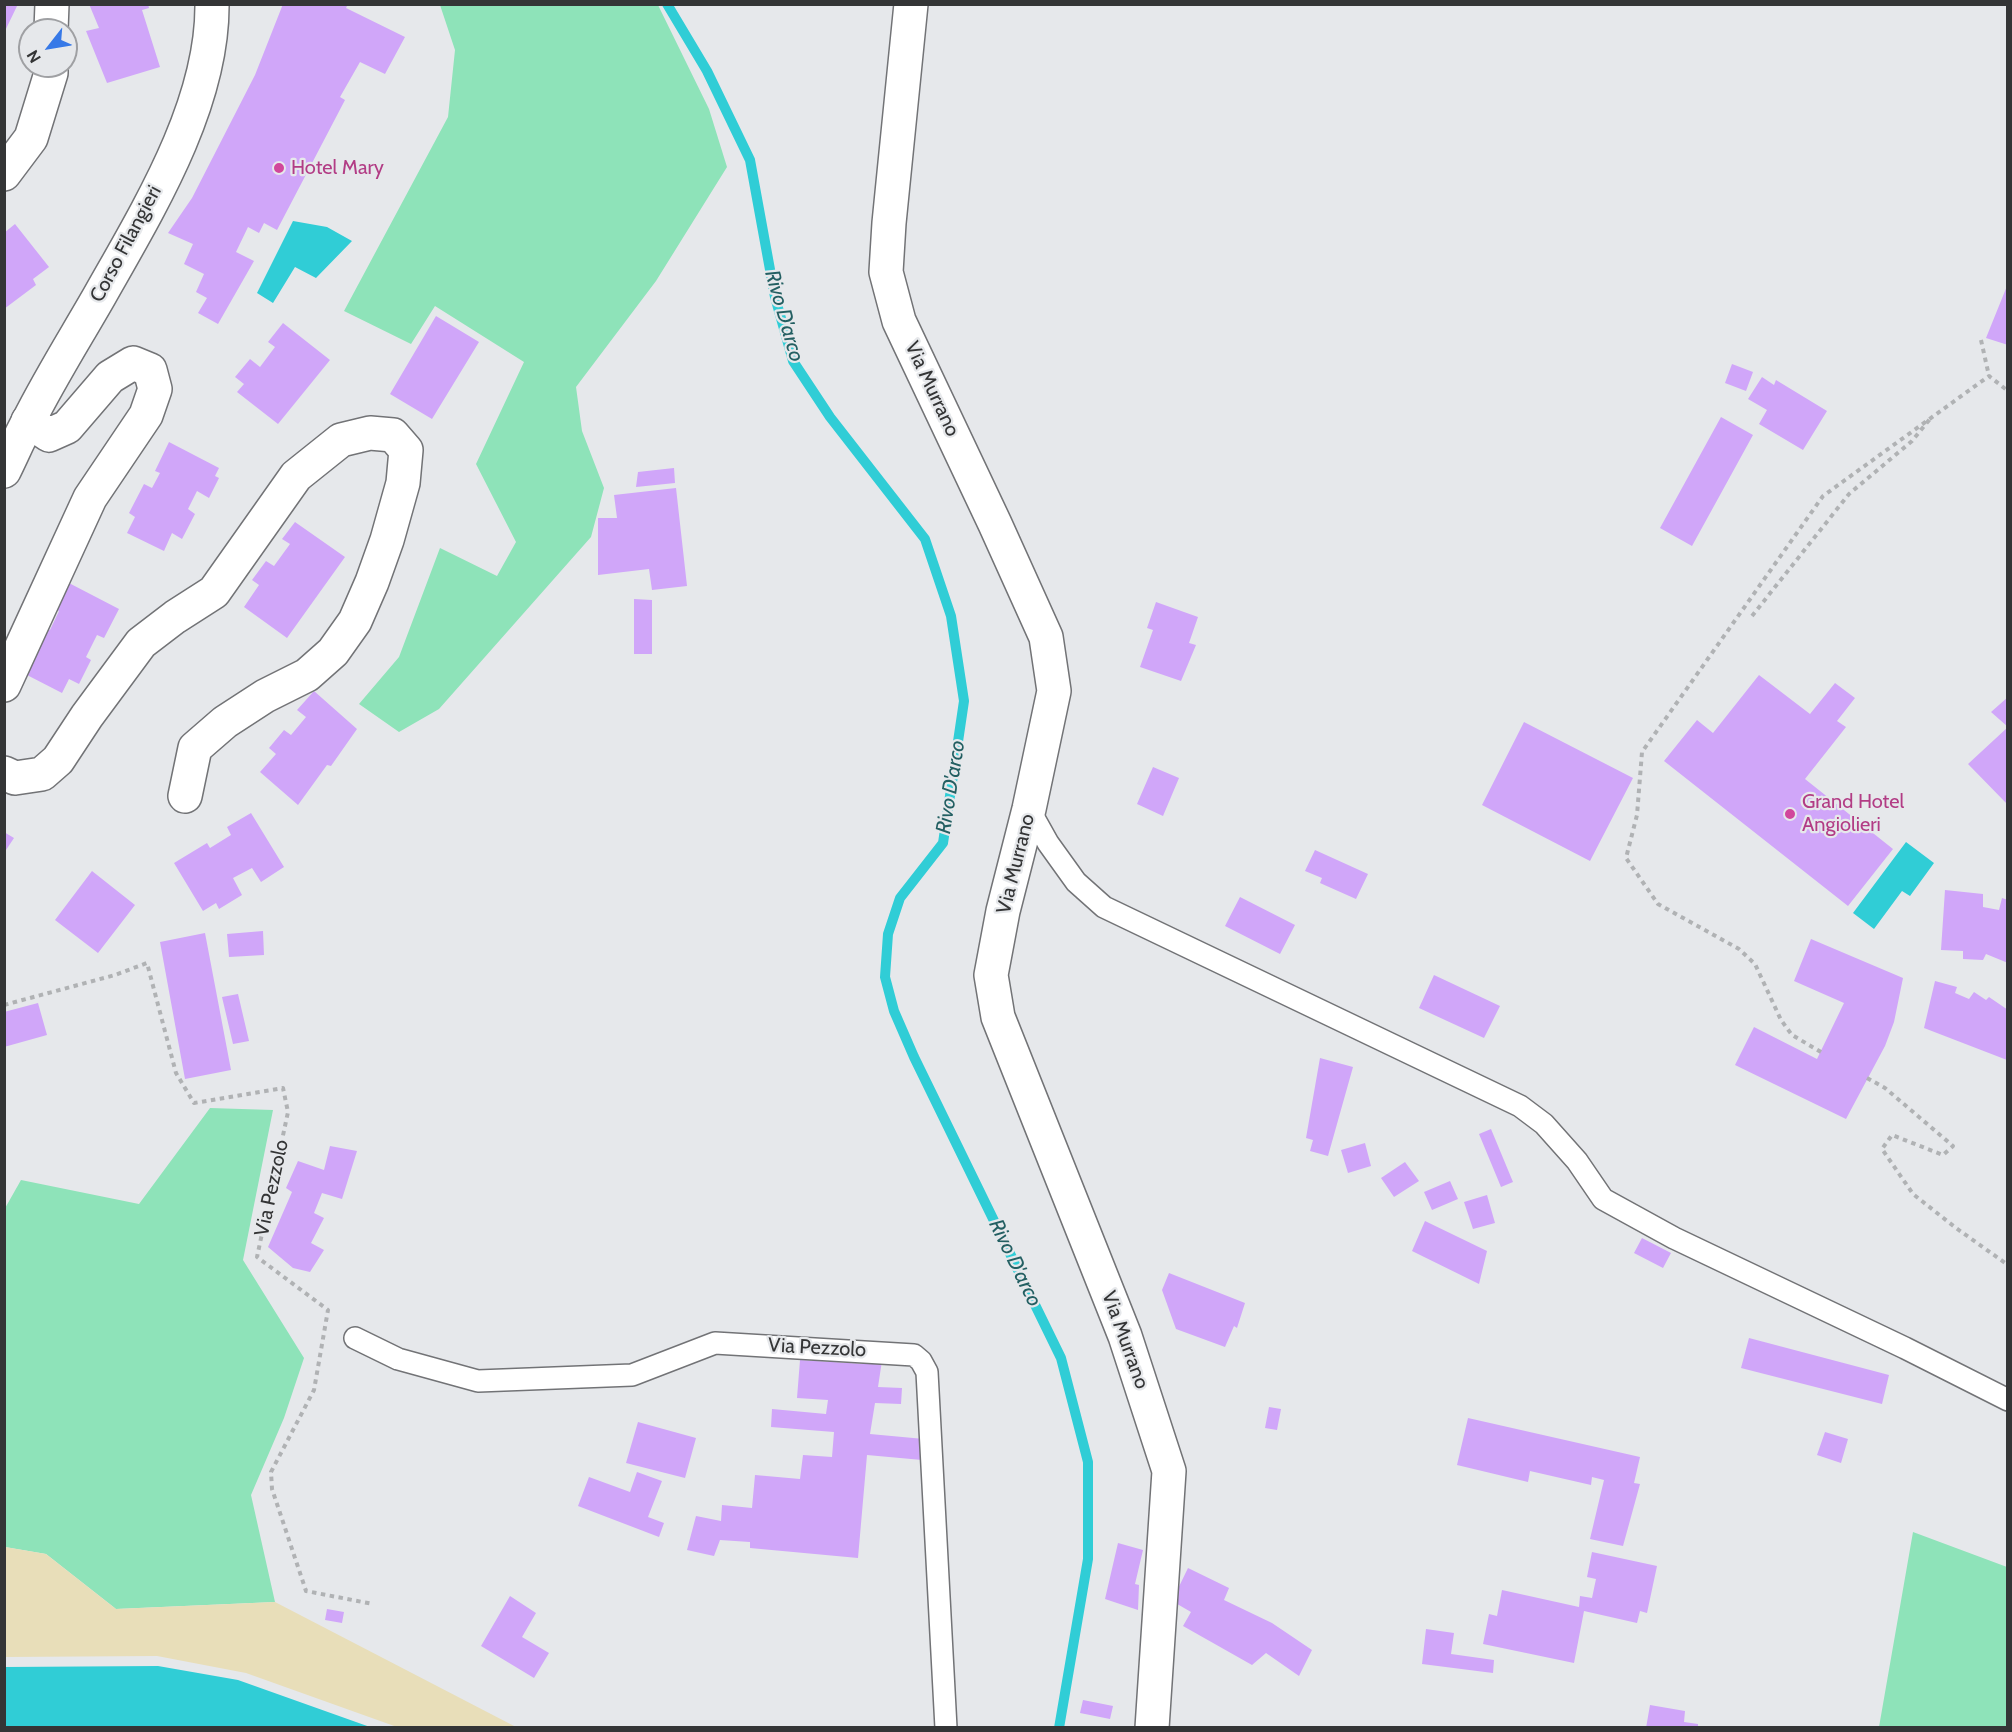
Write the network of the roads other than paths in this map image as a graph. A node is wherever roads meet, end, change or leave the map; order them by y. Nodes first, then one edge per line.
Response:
1 (212, 4) edge
2 (911, 4) edge
3 (49, 78) edge
4 (4, 174) edge
5 (28, 422) junction
6 (4, 471) edge
7 (4, 685) edge
8 (4, 773) edge
9 (185, 796) dead end
10 (1029, 809) junction
11 (355, 1338) dead end
12 (2007, 1400) edge
13 (946, 1728) edge
14 (1152, 1728) edge

1 - 5 street, Corso Filangieri
2 - 10 street, Via Murrano
3 - 4 street
5 - 6 street, Corso Filangieri
5 - 7 street
8 - 9 street
10 - 12 lane
10 - 14 street, Via Murrano
11 - 13 lane, Via Pezzolo

